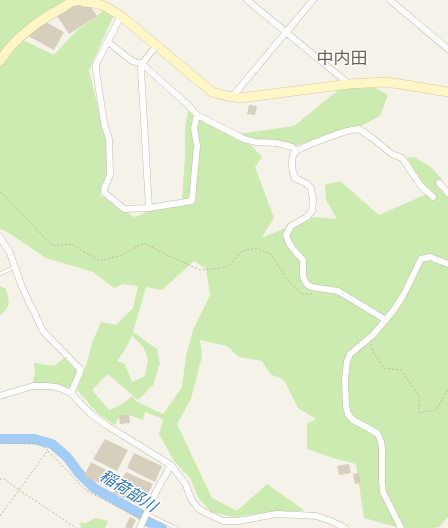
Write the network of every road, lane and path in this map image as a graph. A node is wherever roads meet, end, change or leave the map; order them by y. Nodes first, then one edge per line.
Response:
1 (75, 0) edge
2 (247, 0) edge
3 (313, 0) edge
4 (390, 0) edge
5 (121, 16) junction
6 (286, 33) junction
7 (108, 42) junction
8 (156, 46) junction
9 (448, 49) edge
10 (0, 62) edge
11 (142, 64) junction
12 (348, 84) junction
13 (448, 92) edge
14 (232, 97) junction
15 (197, 114) junction
16 (296, 150) junction
17 (439, 183) dead end
18 (0, 192) edge
19 (448, 193) edge
20 (433, 197) dead end
21 (149, 208) junction
22 (0, 236) edge
23 (448, 264) edge
24 (15, 266) junction
25 (0, 274) edge
26 (313, 294) dead end
27 (386, 320) junction
28 (369, 338) junction
29 (448, 390) edge
30 (71, 392) junction
31 (0, 396) edge
32 (0, 443) edge
33 (48, 450) junction
34 (171, 465) junction
35 (0, 479) edge
36 (19, 490) junction
37 (147, 514) junction
38 (0, 516) edge
39 (143, 521) junction
40 (76, 528) edge
41 (140, 528) edge
42 (176, 528) edge
43 (345, 528) edge
44 (401, 528) edge

1 - 5 street
1 - 10 street
2 - 6 street
3 - 6 street
4 - 9 street
5 - 7 street
5 - 8 street
6 - 12 street
6 - 14 street
7 - 11 street
7 - 21 street
8 - 11 street
8 - 14 street
11 - 15 street
11 - 21 street
12 - 13 street
12 - 14 street
15 - 16 street
15 - 21 street
16 - 20 street
16 - 27 street
17 - 19 street
18 - 26 path
22 - 24 street
23 - 27 street
24 - 25 lane
24 - 30 street
27 - 28 street
28 - 29 path
28 - 44 street
30 - 31 street
30 - 34 street
32 - 33 path
33 - 36 path
33 - 39 path
34 - 37 street
34 - 43 street
35 - 36 path
36 - 38 path
36 - 40 path
37 - 39 street
37 - 42 lane
39 - 41 street

